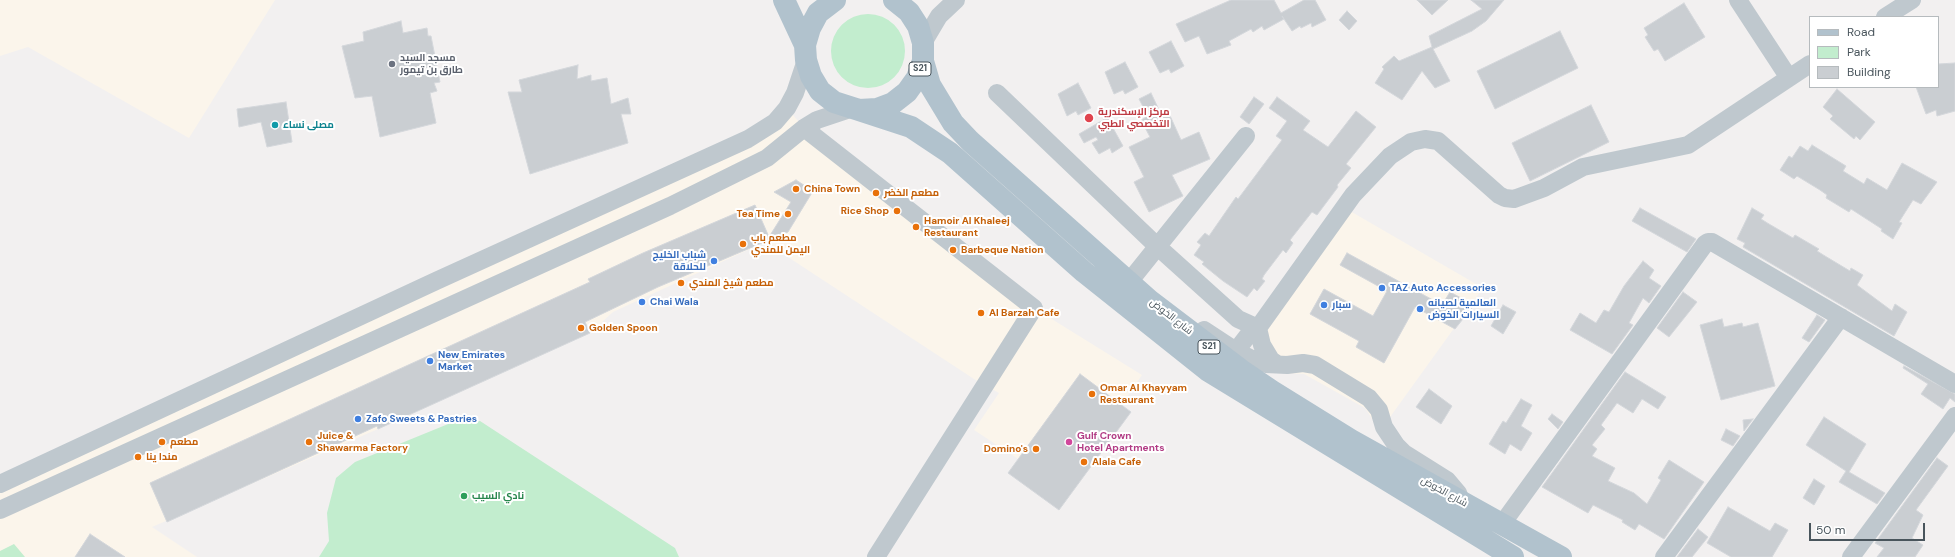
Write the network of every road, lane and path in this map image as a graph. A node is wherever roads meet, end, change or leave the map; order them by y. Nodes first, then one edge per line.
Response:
1 (784, 0) edge
2 (835, 0) edge
3 (894, 0) edge
4 (956, 0) edge
5 (1738, 0) edge
6 (1912, 0) edge
7 (1887, 16) edge
8 (806, 52) junction
9 (923, 52) junction
10 (1809, 65) edge
11 (1789, 78) junction
12 (997, 93) dead end
13 (855, 109) junction
14 (804, 128) junction
15 (1246, 136) dead end
16 (1158, 247) junction
17 (1129, 282) junction
18 (1156, 306) junction
19 (1841, 317) junction
20 (1258, 328) junction
21 (1236, 351) junction
22 (1277, 364) junction
23 (1955, 384) edge
24 (1955, 416) edge
25 (0, 484) edge
26 (1461, 501) junction
27 (0, 510) edge
28 (1502, 524) junction
29 (1503, 555) edge
30 (876, 557) edge
31 (1561, 557) edge
32 (1664, 557) edge
33 (1851, 557) edge

1 - 8 main road, S21
2 - 8 main road
3 - 9 main road, S21
4 - 9 street
5 - 11 street
6 - 7 street
8 - 13 main road, S21
8 - 25 street
9 - 13 main road, S21
9 - 17 main road, شارع الخوض / S21
10 - 11 street
11 - 20 street
12 - 16 street
13 - 14 street
13 - 29 main road, شارع الخوض / S21
14 - 27 street
14 - 30 street
15 - 16 street
16 - 17 street
16 - 20 street
17 - 18 main road, شارع الخوض / S21
18 - 21 street
18 - 26 main road, شارع الخوض / S21
19 - 23 street
19 - 28 street
19 - 32 street
20 - 21 street
20 - 22 street
21 - 22 street
22 - 26 street
24 - 33 street
26 - 28 main road, شارع الخوض / S21
28 - 31 main road, شارع الخوض / S21

